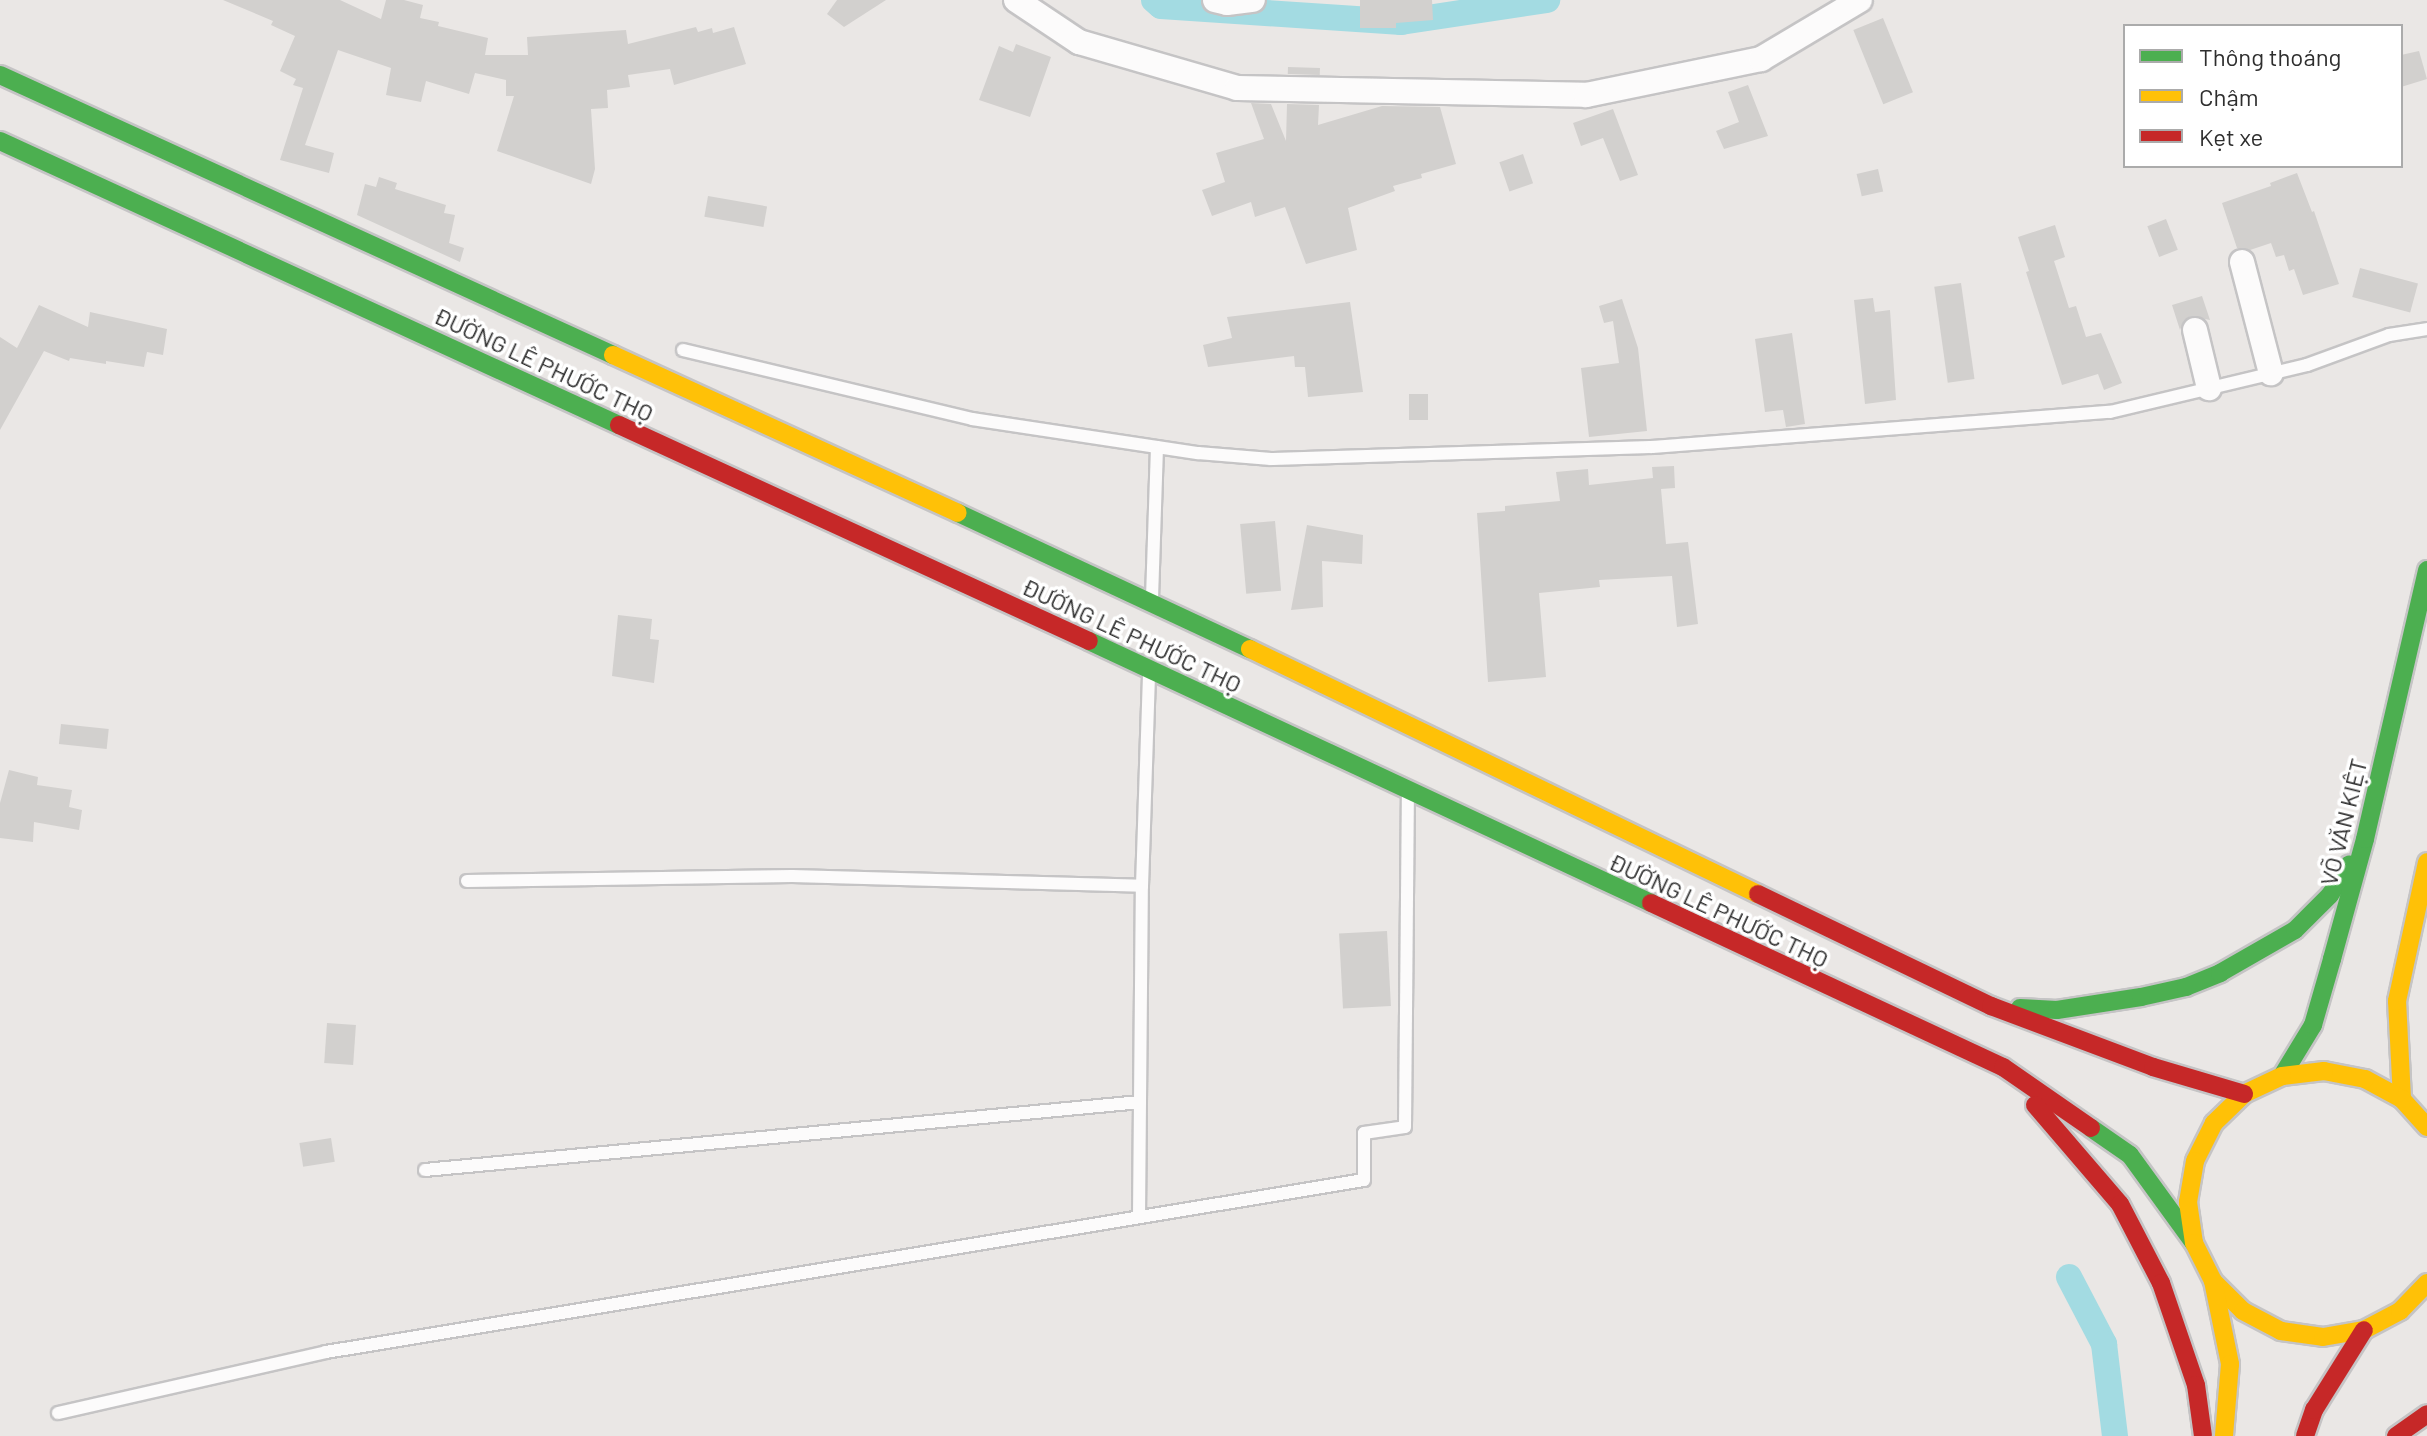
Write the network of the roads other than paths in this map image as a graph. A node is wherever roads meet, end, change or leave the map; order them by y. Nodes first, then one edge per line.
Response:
1 (1016, 0) edge
2 (1215, 0) edge
3 (1253, 0) edge
4 (1860, 0) edge
5 (0, 75) edge
6 (0, 141) edge
7 (2242, 262) dead end
8 (2427, 329) edge
9 (2195, 330) dead end
10 (683, 350) dead end
11 (2271, 373) junction
12 (2209, 388) junction
13 (1157, 447) junction
14 (2427, 570) edge
15 (1151, 601) junction
16 (1149, 669) junction
17 (1408, 792) junction
18 (2365, 839) junction
19 (2427, 862) edge
20 (467, 881) dead end
21 (1142, 886) junction
22 (1991, 1006) junction
23 (2003, 1067) junction
24 (2282, 1076) junction
25 (2244, 1094) junction
26 (2402, 1099) junction
27 (1140, 1102) junction
28 (2427, 1127) edge
29 (425, 1170) dead end
30 (1139, 1216) junction
31 (2194, 1243) junction
32 (2213, 1281) junction
33 (2427, 1283) edge
34 (2427, 1310) edge
35 (2400, 1311) junction
36 (2364, 1330) junction
37 (58, 1413) dead end
38 (2427, 1414) edge
39 (2203, 1436) edge
40 (2224, 1436) edge
41 (2305, 1436) edge
42 (2396, 1436) edge

1 - 4 street
2 - 3 street
5 - 15 street, ĐƯỜNG LÊ PHƯỚC THỌ
6 - 16 street, ĐƯỜNG LÊ PHƯỚC THỌ
7 - 11 street
8 - 11 lane
9 - 12 street
10 - 13 lane
11 - 12 lane
12 - 13 lane
13 - 15 lane
14 - 18 street, VÕ VĂN KIỆT
15 - 22 street, ĐƯỜNG LÊ PHƯỚC THỌ
16 - 17 street, ĐƯỜNG LÊ PHƯỚC THỌ
16 - 21 lane
17 - 23 street, ĐƯỜNG LÊ PHƯỚC THỌ
17 - 30 lane
18 - 22 street
18 - 24 street, VÕ VĂN KIỆT
19 - 26 street
20 - 21 lane
21 - 27 lane
22 - 25 street, ĐƯỜNG LÊ PHƯỚC THỌ
23 - 31 street, ĐƯỜNG LÊ PHƯỚC THỌ
23 - 39 street
24 - 25 street
24 - 26 street
25 - 31 street
26 - 28 street
27 - 29 lane
27 - 30 lane
30 - 37 lane
31 - 32 street
32 - 36 street
32 - 40 street
33 - 35 street
34 - 35 street
35 - 36 street
36 - 41 street
38 - 42 street

